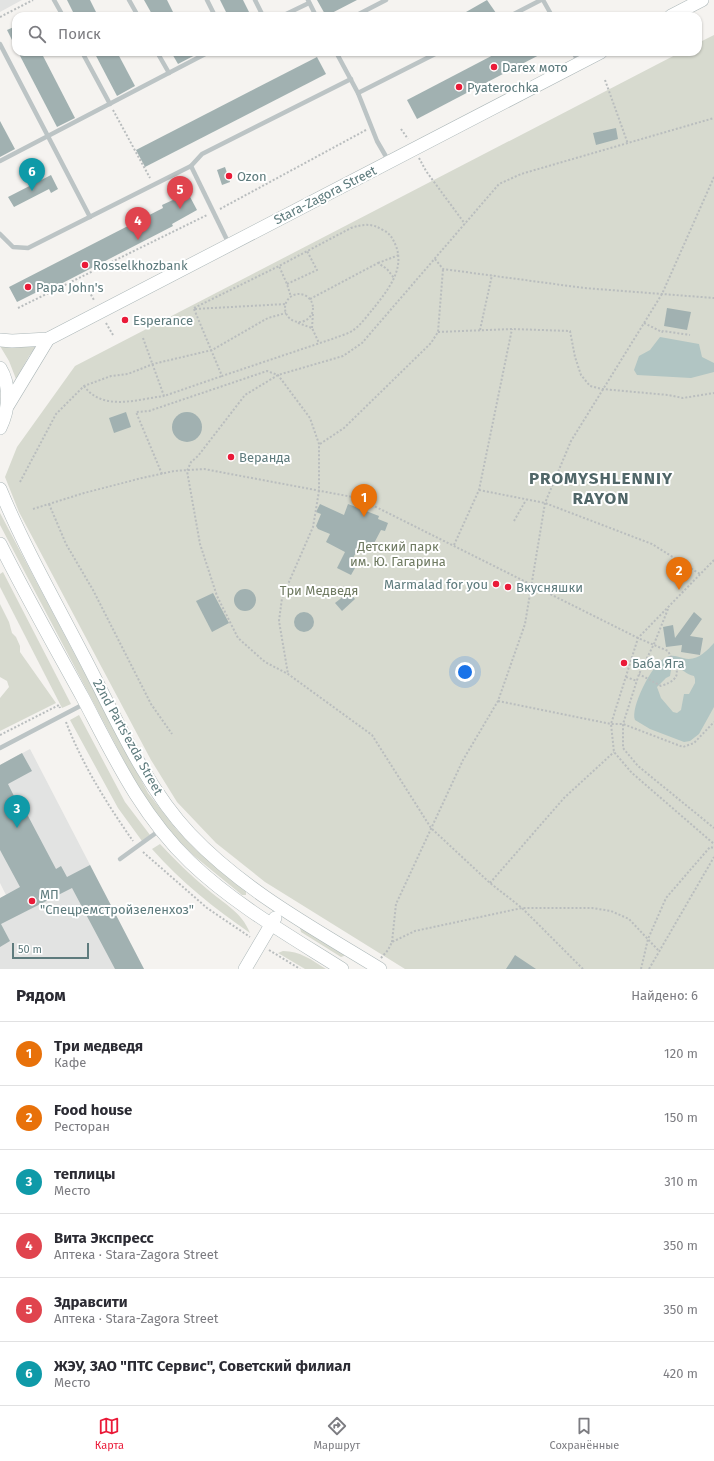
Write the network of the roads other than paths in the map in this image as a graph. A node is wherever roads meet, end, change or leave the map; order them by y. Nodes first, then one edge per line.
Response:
1 (54, 0) edge
2 (129, 0) edge
3 (207, 0) edge
4 (255, 0) edge
5 (386, 0) edge
6 (542, 0) edge
7 (702, 0) edge
8 (308, 2) edge
9 (61, 12) edge
10 (136, 12) edge
11 (213, 12) edge
12 (261, 12) edge
13 (289, 12) edge
14 (314, 12) edge
15 (363, 12) edge
16 (518, 12) edge
17 (550, 12) edge
18 (680, 12) edge
19 (0, 44) edge
20 (84, 56) edge
21 (159, 56) edge
22 (201, 56) edge
23 (338, 56) edge
24 (431, 56) edge
25 (576, 58) edge
26 (169, 73) junction
27 (351, 79) junction
28 (358, 93) junction
29 (110, 104) junction
30 (48, 136) junction
31 (0, 161) edge
32 (389, 162) junction
33 (191, 166) junction
34 (90, 217) junction
35 (0, 234) edge
36 (229, 244) junction
37 (48, 339) junction
38 (0, 340) edge
39 (0, 368) edge
40 (8, 405) junction
41 (0, 428) edge
42 (0, 489) edge
43 (0, 544) edge
44 (85, 703) junction
45 (0, 748) edge
46 (160, 830) junction
47 (120, 859) dead end
48 (281, 908) junction
49 (272, 925) junction
50 (356, 954) junction
51 (245, 969) edge
52 (342, 969) edge
53 (346, 969) edge
54 (380, 969) edge

1 - 9 lane
2 - 10 lane
3 - 11 lane
4 - 12 lane
5 - 15 lane
6 - 16 lane
6 - 17 lane
7 - 18 street
8 - 13 lane
8 - 14 lane
19 - 30 lane
20 - 29 lane
21 - 26 lane
22 - 26 lane
23 - 27 lane
24 - 28 lane
25 - 32 street, Stara-Zagora Street
26 - 29 lane
27 - 28 lane
27 - 33 lane
28 - 32 lane
29 - 30 lane
30 - 31 lane
30 - 34 lane
32 - 36 street, Stara-Zagora Street
33 - 34 lane
33 - 36 lane
34 - 35 lane
36 - 37 street, Stara-Zagora Street
37 - 38 street, Stara-Zagora Street
37 - 40 street
39 - 40 street
40 - 41 street
42 - 48 street, 22nd Parts'ezda Street
43 - 44 street, 22nd Parts'ezda Street
44 - 45 lane
44 - 46 street, 22nd Parts'ezda Street
46 - 47 lane
46 - 49 street, 22nd Parts'ezda Street
48 - 49 street
48 - 50 street, 22nd Parts'ezda Street
49 - 51 street
49 - 52 street, 22nd Parts'ezda Street
50 - 53 street
50 - 54 street, 22nd Parts'ezda Street

